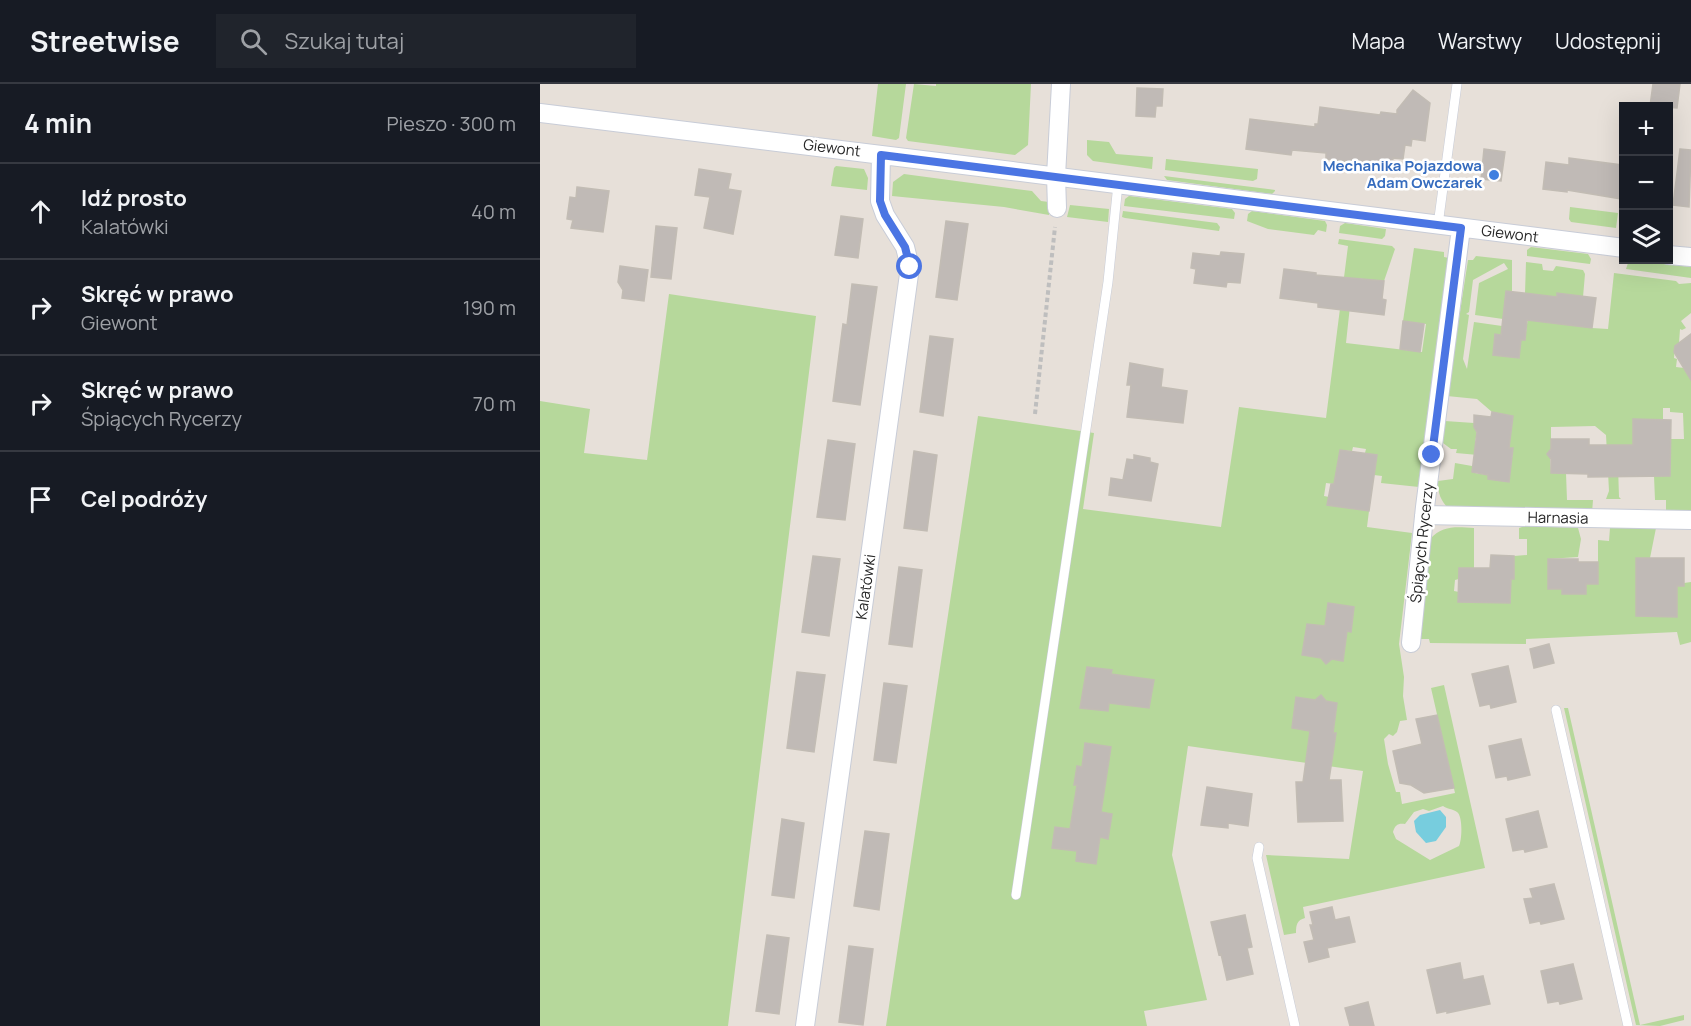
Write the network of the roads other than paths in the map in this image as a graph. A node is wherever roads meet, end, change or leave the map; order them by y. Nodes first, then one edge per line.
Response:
1 (1060, 84) edge
2 (1457, 84) edge
3 (540, 113) edge
4 (881, 155) junction
5 (1056, 176) junction
6 (1118, 184) junction
7 (1057, 208) road end
8 (1438, 225) junction
9 (1461, 228) junction
10 (1619, 248) edge
11 (1673, 255) edge
12 (1691, 257) edge
13 (1424, 515) junction
14 (1691, 520) edge
15 (1411, 644) dead end
16 (1556, 710) dead end
17 (1259, 847) dead end
18 (1016, 895) dead end
19 (805, 1026) edge
20 (1296, 1026) edge
21 (1628, 1026) edge

1 - 5 street
2 - 8 lane
3 - 4 street, Giewont
4 - 5 street, Giewont
4 - 19 street, Kalatówki
5 - 6 street, Giewont
5 - 7 street
6 - 8 street, Giewont
6 - 18 lane
8 - 9 street, Giewont
9 - 10 street, Giewont
9 - 13 street, Śpiących Rycerzy
11 - 12 street
13 - 14 street, Harnasia
13 - 15 street, Śpiących Rycerzy
16 - 21 lane
17 - 20 lane

